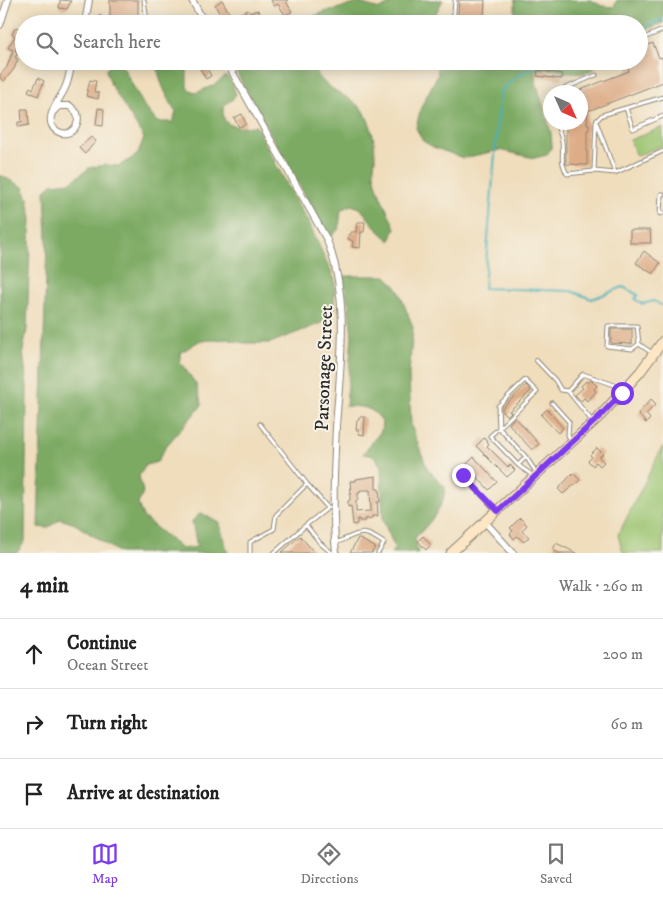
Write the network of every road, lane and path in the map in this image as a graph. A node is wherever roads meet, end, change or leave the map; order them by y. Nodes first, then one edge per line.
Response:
1 (8, 0) edge
2 (89, 0) edge
3 (144, 0) edge
4 (192, 0) edge
5 (455, 0) edge
6 (86, 15) edge
7 (146, 15) edge
8 (200, 15) edge
9 (452, 15) edge
10 (0, 25) edge
11 (663, 31) edge
12 (648, 37) edge
13 (70, 70) edge
14 (231, 70) edge
15 (596, 75) dead end
16 (573, 85) edge
17 (663, 96) edge
18 (626, 108) junction
19 (52, 113) junction
20 (663, 116) edge
21 (596, 121) junction
22 (557, 130) edge
23 (663, 151) edge
24 (594, 171) junction
25 (615, 173) junction
26 (663, 194) edge
27 (663, 213) edge
28 (663, 341) edge
29 (639, 344) junction
30 (654, 355) junction
31 (536, 360) dead end
32 (626, 389) junction
33 (568, 391) junction
34 (552, 403) dead end
35 (593, 422) junction
36 (260, 424) dead end
37 (499, 428) junction
38 (572, 442) junction
39 (526, 457) junction
40 (518, 465) junction
41 (463, 475) dead end
42 (536, 476) junction
43 (308, 484) junction
44 (330, 506) junction
45 (498, 511) junction
46 (486, 522) junction
47 (306, 525) junction
48 (335, 543) junction
49 (250, 553) edge
50 (274, 553) edge
51 (332, 553) edge
52 (336, 553) edge
53 (378, 553) edge
54 (452, 553) edge
55 (513, 553) edge

1 - 10 street
2 - 6 street
3 - 7 lane
4 - 8 street
5 - 9 lane
11 - 12 lane
13 - 19 street
14 - 44 street, Parsonage Street
15 - 16 lane
17 - 18 lane
18 - 20 lane
18 - 21 lane
19 - 19 street
21 - 24 lane
21 - 25 lane
22 - 24 lane
23 - 25 lane
24 - 25 lane
26 - 27 lane
28 - 30 main road
29 - 29 lane
29 - 30 lane
30 - 32 main road
31 - 33 lane
32 - 33 lane
32 - 35 main road
33 - 35 lane
34 - 38 lane
35 - 38 main road
36 - 43 lane
37 - 37 lane
37 - 39 lane
37 - 40 lane
38 - 42 main road
39 - 40 lane
39 - 42 lane
40 - 42 lane
41 - 45 lane
42 - 45 main road
43 - 44 lane
43 - 49 lane
44 - 47 lane
44 - 48 street, Parsonage Street
45 - 46 main road
46 - 54 main road
46 - 55 street
47 - 50 lane
47 - 51 lane
48 - 52 street, Parsonage Street
48 - 53 lane

